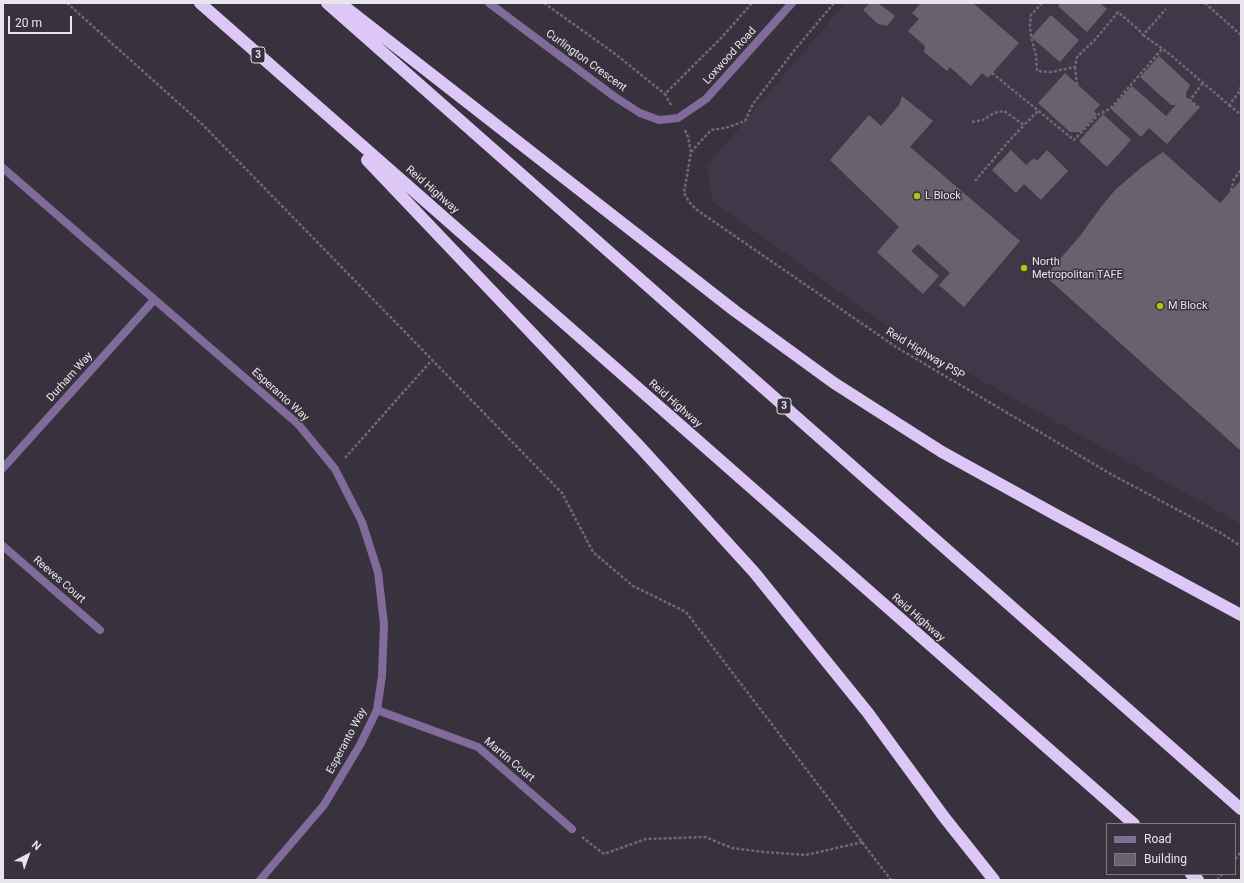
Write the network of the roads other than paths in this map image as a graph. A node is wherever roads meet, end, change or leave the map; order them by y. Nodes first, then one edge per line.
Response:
1 (200, 3) edge
2 (327, 3) edge
3 (340, 3) edge
4 (489, 3) edge
5 (792, 3) edge
6 (317, 106) junction
7 (678, 118) joint
8 (3, 168) edge
9 (154, 300) junction
10 (3, 468) edge
11 (3, 546) edge
12 (1241, 614) edge
13 (100, 630) dead end
14 (377, 710) junction
15 (1241, 809) edge
16 (1133, 823) edge
17 (572, 829) road end
18 (260, 880) edge
19 (994, 880) edge

1 - 6 highway, Reid Highway / 3
2 - 15 highway, 3
3 - 12 highway
4 - 7 street, Curlington Crescent
5 - 7 street, Loxwood Road
6 - 16 highway, Reid Highway / 3
6 - 19 highway
8 - 9 street, Esperanto Way
9 - 10 street, Durham Way
9 - 14 street, Esperanto Way
11 - 13 street, Reeves Court
14 - 17 street, Martin Court
14 - 18 street, Esperanto Way

